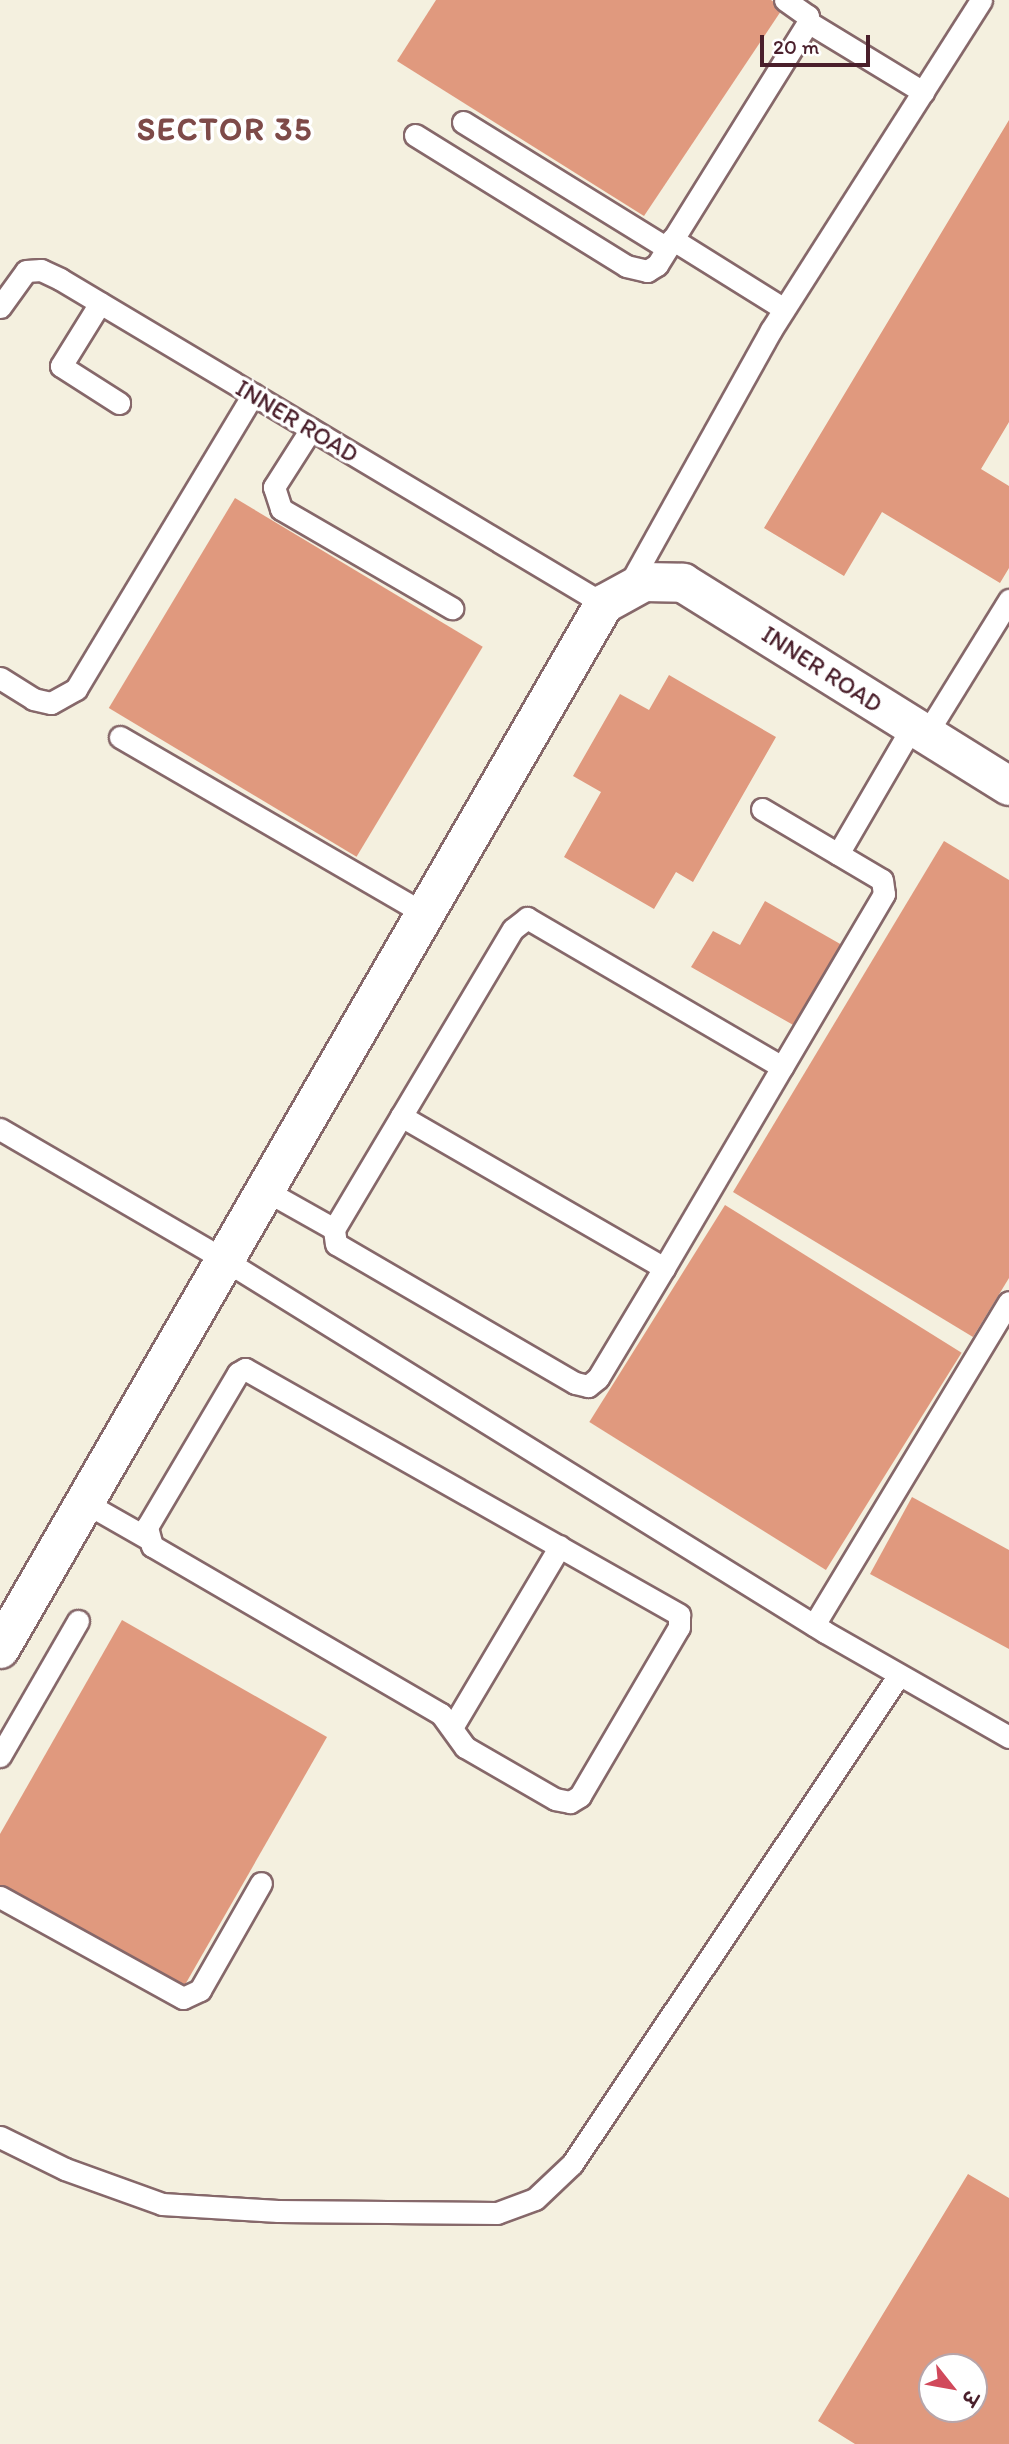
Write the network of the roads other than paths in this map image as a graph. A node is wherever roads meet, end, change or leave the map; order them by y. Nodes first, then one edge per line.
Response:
1 (785, 0) edge
2 (981, 0) edge
3 (808, 22) junction
4 (923, 92) junction
5 (463, 122) dead end
6 (415, 135) dead end
7 (670, 244) junction
8 (100, 303) junction
9 (0, 307) edge
10 (784, 309) junction
11 (253, 394) junction
12 (119, 403) dead end
13 (311, 429) junction
14 (616, 596) junction
15 (1009, 600) edge
16 (452, 608) dead end
17 (0, 678) edge
18 (919, 732) junction
19 (121, 737) dead end
20 (1009, 786) edge
21 (762, 809) dead end
22 (838, 854) junction
23 (424, 913) junction
24 (782, 1067) junction
25 (401, 1116) junction
26 (0, 1129) edge
27 (263, 1189) junction
28 (334, 1228) junction
29 (223, 1259) junction
30 (664, 1268) junction
31 (1009, 1301) edge
32 (84, 1502) junction
33 (147, 1538) junction
34 (560, 1546) junction
35 (78, 1621) dead end
36 (814, 1625) junction
37 (0, 1648) edge
38 (899, 1675) junction
39 (453, 1727) junction
40 (1009, 1737) edge
41 (0, 1756) edge
42 (261, 1882) dead end
43 (0, 1898) edge
44 (0, 2137) edge

1 - 3 lane
2 - 4 lane
3 - 4 lane
3 - 7 lane
4 - 10 lane
5 - 7 lane
6 - 7 lane
7 - 10 lane
8 - 9 lane, INNER ROAD
8 - 11 lane, INNER ROAD
8 - 12 lane
10 - 14 lane
11 - 13 lane, INNER ROAD
11 - 17 lane
13 - 14 lane, INNER ROAD
13 - 16 lane
14 - 18 street, INNER ROAD
14 - 23 street
15 - 18 lane
18 - 20 street, INNER ROAD
18 - 22 lane
19 - 23 lane
21 - 22 lane
22 - 24 lane
23 - 27 street
24 - 25 lane
24 - 30 lane
25 - 28 lane
25 - 30 lane
26 - 29 lane
27 - 28 lane
27 - 29 street
28 - 30 lane
29 - 32 street
29 - 36 lane
31 - 36 lane
32 - 33 lane
32 - 37 street
33 - 34 lane
33 - 39 lane
34 - 39 lane
34 - 39 lane
35 - 41 lane
36 - 38 lane
38 - 40 lane
38 - 44 lane
42 - 43 lane

